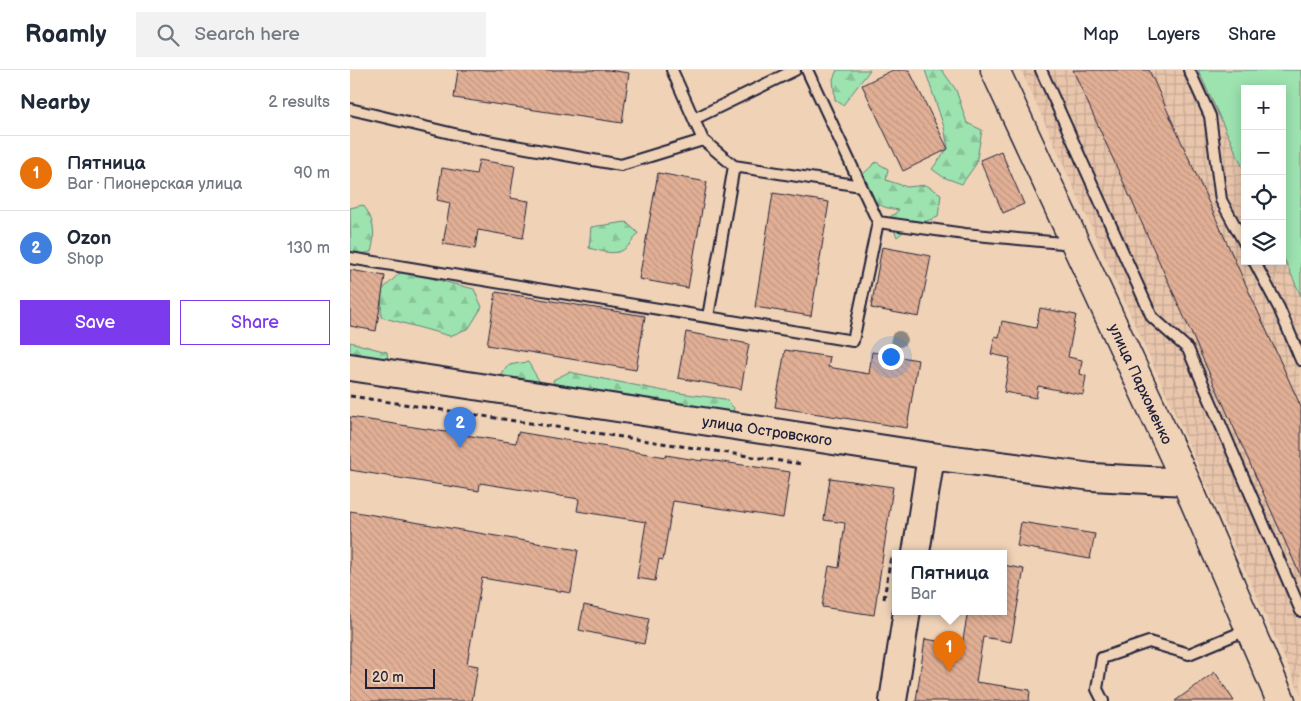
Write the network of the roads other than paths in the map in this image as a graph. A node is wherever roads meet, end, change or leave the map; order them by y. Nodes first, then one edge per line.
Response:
1 (672, 70) edge
2 (795, 70) edge
3 (807, 70) edge
4 (995, 70) edge
5 (1042, 70) edge
6 (1189, 70) edge
7 (350, 109) edge
8 (694, 120) junction
9 (703, 140) junction
10 (734, 166) junction
11 (861, 186) junction
12 (878, 222) junction
13 (1241, 237) edge
14 (1076, 245) junction
15 (350, 258) edge
16 (1256, 265) edge
17 (708, 317) junction
18 (1301, 360) edge
19 (350, 367) edge
20 (931, 456) junction
21 (1186, 482) junction
22 (904, 550) edge
23 (1301, 611) edge
24 (895, 615) edge
25 (1250, 629) junction
26 (894, 701) edge
27 (1103, 701) edge
28 (1280, 701) edge

1 - 8 lane
2 - 8 lane
3 - 11 lane
4 - 14 main road, улица Пархоменко
5 - 23 lane
6 - 13 lane
7 - 9 lane
8 - 9 lane
9 - 10 lane
10 - 11 lane
10 - 17 lane
11 - 12 lane
12 - 14 lane
12 - 17 lane
14 - 21 main road, улица Пархоменко
15 - 17 lane
16 - 18 lane
19 - 20 street, улица Островского
20 - 21 street, улица Островского
20 - 22 street
21 - 25 main road, улица Пархоменко
24 - 26 street
25 - 27 lane
25 - 28 main road, улица Пархоменко

